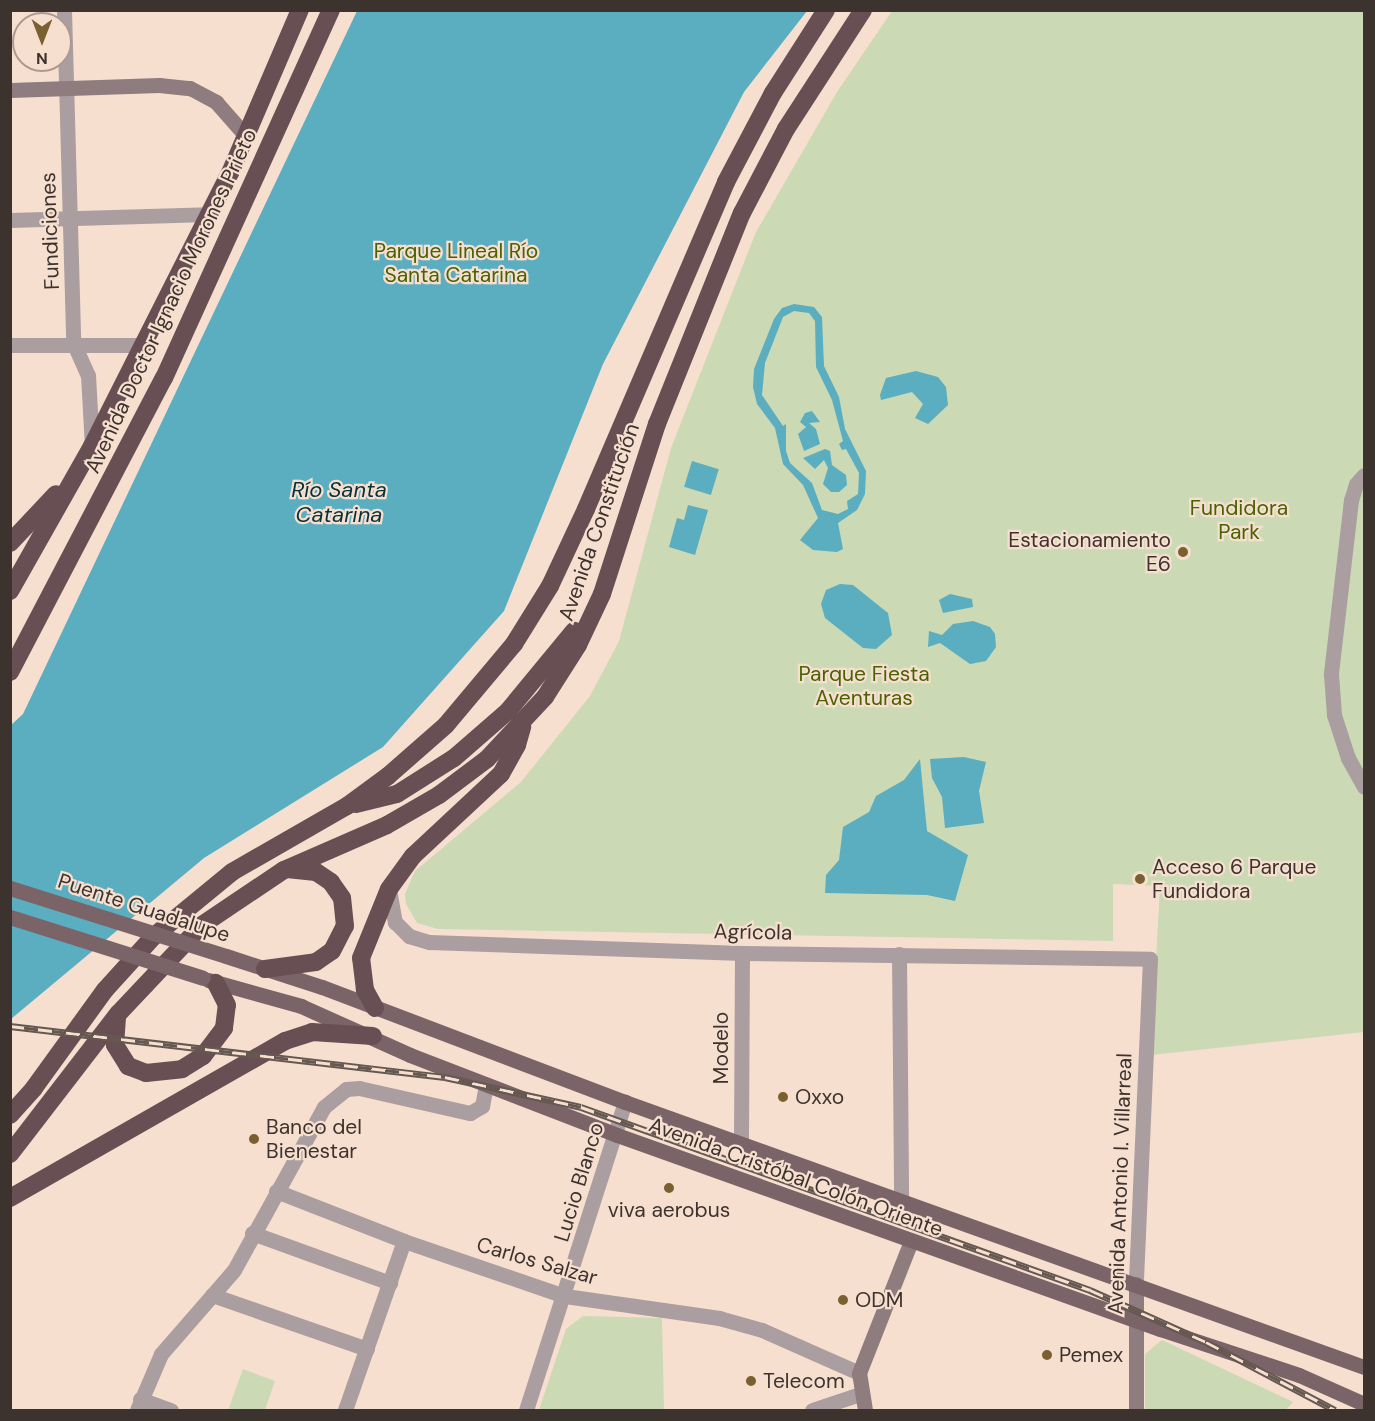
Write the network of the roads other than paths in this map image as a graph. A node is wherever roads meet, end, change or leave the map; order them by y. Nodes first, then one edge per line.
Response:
1 (64, 10) edge
2 (300, 10) edge
3 (331, 10) edge
4 (826, 10) edge
5 (863, 10) edge
6 (66, 88) junction
7 (10, 90) edge
8 (245, 135) junction
9 (208, 214) junction
10 (72, 219) junction
11 (10, 220) edge
12 (74, 342) junction
13 (10, 345) edge
14 (144, 345) junction
15 (92, 446) junction
16 (1365, 475) edge
17 (74, 476) junction
18 (10, 543) edge
19 (611, 568) junction
20 (10, 591) edge
21 (10, 672) edge
22 (523, 724) junction
23 (1365, 788) edge
24 (347, 806) junction
25 (284, 870) junction
26 (10, 888) edge
27 (389, 889) junction
28 (10, 917) edge
29 (742, 953) junction
30 (899, 954) junction
31 (1150, 959) joint
32 (265, 969) junction
33 (209, 981) junction
34 (375, 1008) junction
35 (118, 1014) junction
36 (373, 1036) junction
37 (486, 1085) junction
38 (625, 1102) junction
39 (10, 1115) edge
40 (617, 1135) junction
41 (741, 1143) junction
42 (10, 1154) edge
43 (276, 1191) junction
44 (10, 1198) edge
45 (901, 1200) junction
46 (252, 1233) junction
47 (404, 1241) junction
48 (910, 1241) junction
49 (390, 1283) junction
50 (1136, 1284) junction
51 (212, 1295) junction
52 (566, 1296) junction
53 (1136, 1321) junction
54 (367, 1349) junction
55 (1365, 1368) edge
56 (859, 1373) junction
57 (860, 1394) junction
58 (1365, 1404) edge
59 (139, 1405) edge
60 (171, 1410) edge
61 (345, 1410) edge
62 (526, 1410) edge
63 (812, 1410) edge
64 (865, 1410) edge
65 (1136, 1410) edge

1 - 6 street, Fundiciones
2 - 8 highway, Avenida Doctor Ignacio Morones Prieto
3 - 21 highway, Avenida Doctor Ignacio Morones Prieto
4 - 24 highway, Avenida Constitución
5 - 19 highway, Avenida Constitución
6 - 7 street
6 - 8 street
6 - 10 street, Fundiciones
8 - 9 highway, Avenida Doctor Ignacio Morones Prieto
9 - 10 street
9 - 14 highway, Avenida Doctor Ignacio Morones Prieto
10 - 11 street
10 - 12 street, Fundiciones
12 - 13 street
12 - 14 street
12 - 15 street, Fundiciones
14 - 15 highway, Avenida Doctor Ignacio Morones Prieto
15 - 17 highway, Avenida Doctor Ignacio Morones Prieto
16 - 23 street
17 - 18 highway
17 - 20 highway, Avenida Doctor Ignacio Morones Prieto
19 - 22 highway, Avenida Constitución
19 - 24 highway
22 - 25 highway, Avenida Constitución
22 - 27 highway
24 - 39 highway, Avenida Constitución
25 - 32 highway
25 - 35 highway, Avenida Constitución
26 - 32 main road, Puente Guadalupe, bridge
27 - 29 street, Agrícola
27 - 34 highway
28 - 33 main road, bridge
29 - 30 street, Agrícola
29 - 41 street, Modelo
30 - 31 street, Agrícola
30 - 45 street
31 - 50 street, Avenida Antonio I. Villarreal
32 - 34 main road, Avenida Cristóbal Colón Oriente
33 - 35 highway
33 - 36 main road, Avenida Cristóbal Colón Oriente
34 - 38 main road, Avenida Cristóbal Colón Oriente
35 - 42 highway, Avenida Constitución
36 - 37 main road, Avenida Cristóbal Colón Oriente
36 - 44 highway
37 - 40 main road, Avenida Cristóbal Colón Oriente
37 - 43 street
38 - 40 street, Lucio Blanco
38 - 41 main road, Avenida Cristóbal Colón Oriente
40 - 48 main road, Avenida Cristóbal Colón Oriente
40 - 52 street, Lucio Blanco
41 - 45 main road, Avenida Cristóbal Colón Oriente
43 - 46 street
43 - 47 street, Carlos Salzar
45 - 50 main road, Avenida Cristóbal Colón Oriente
46 - 49 street
46 - 51 street
47 - 49 street
47 - 52 street, Carlos Salzar
48 - 53 main road, Avenida Cristóbal Colón Oriente
48 - 56 street
49 - 54 street
50 - 53 street, Avenida Antonio I. Villarreal
50 - 55 main road, Avenida Cristóbal Colón Oriente
51 - 54 street
51 - 59 street
52 - 56 street, Carlos Salzar
52 - 62 street, Lucio Blanco
53 - 58 main road, Avenida Cristóbal Colón Oriente
53 - 65 street, Avenida Antonio I. Villarreal
54 - 61 street
56 - 57 street
57 - 63 street
57 - 64 street
59 - 60 street

